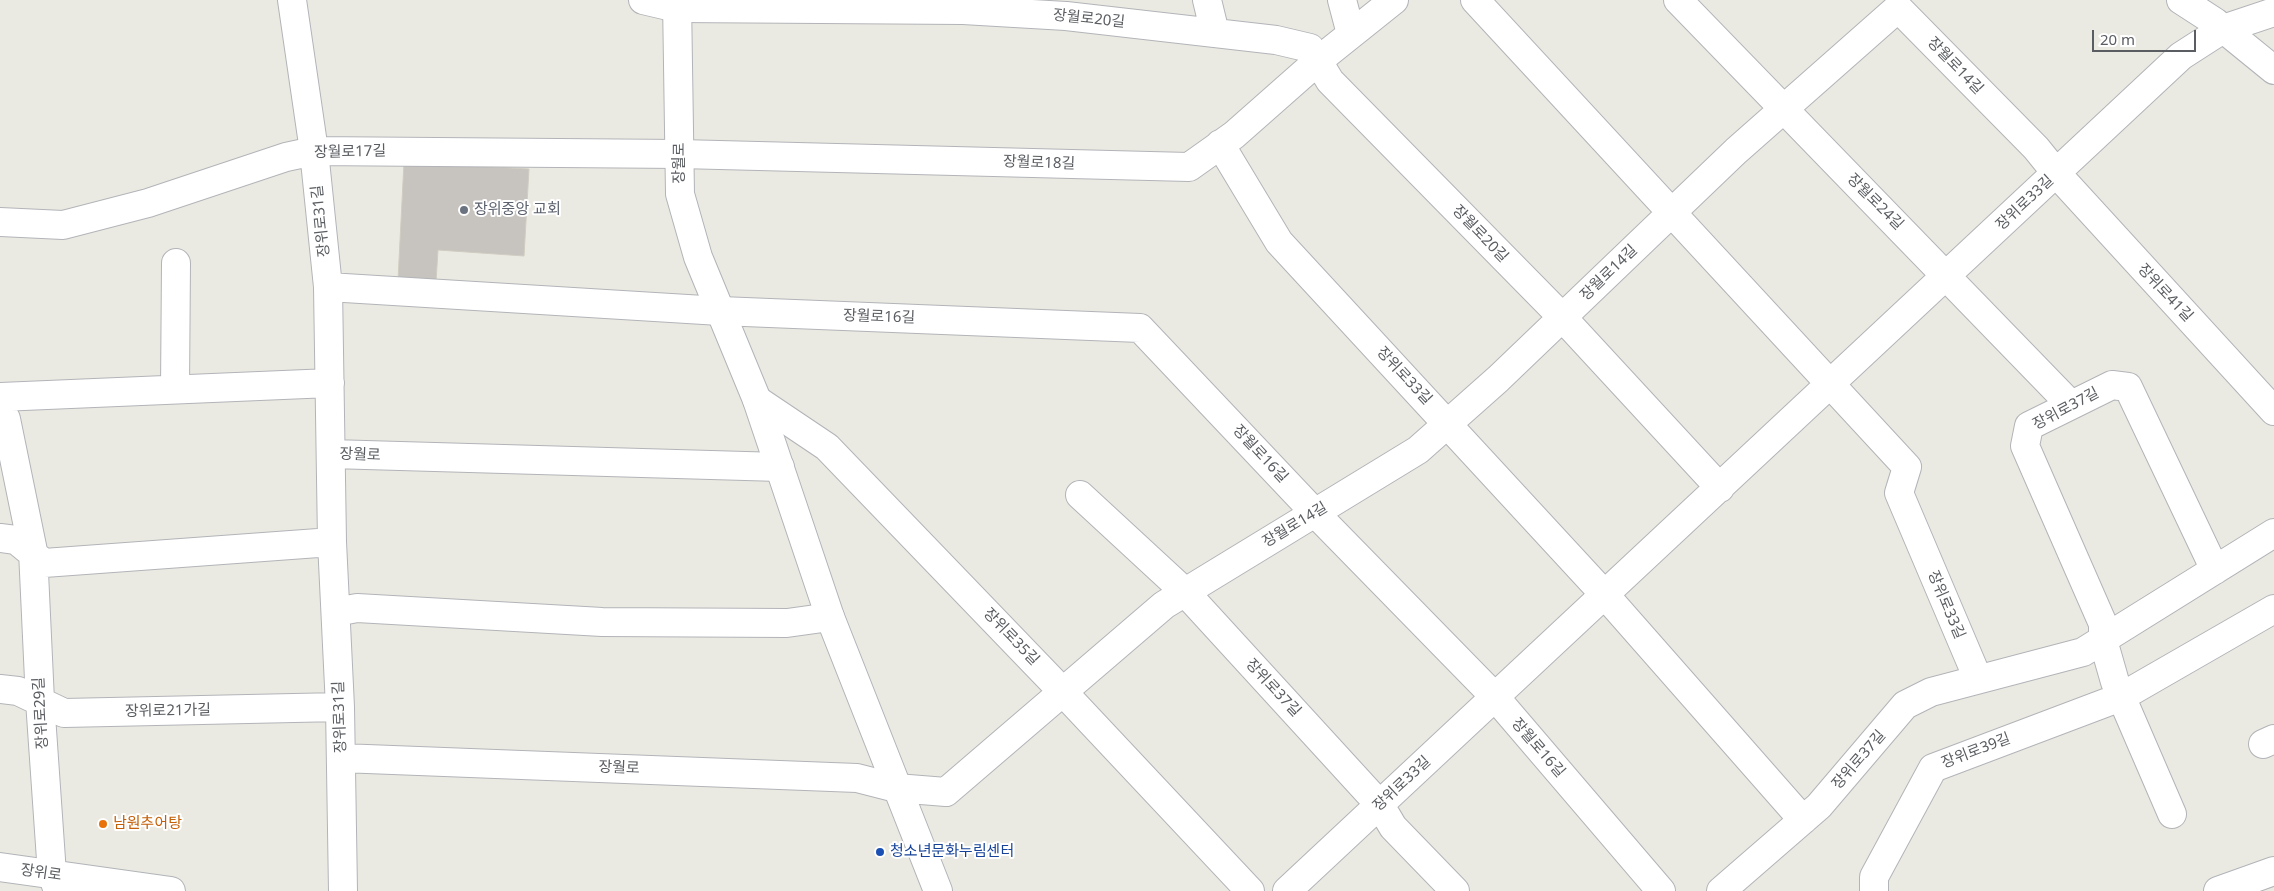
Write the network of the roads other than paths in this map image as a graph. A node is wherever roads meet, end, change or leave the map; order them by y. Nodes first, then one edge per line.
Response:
1 (292, 0) edge
2 (643, 0) edge
3 (1207, 0) edge
4 (1342, 0) edge
5 (1394, 0) edge
6 (1475, 0) edge
7 (1678, 0) edge
8 (2181, 0) edge
9 (677, 4) edge
10 (963, 5) edge
11 (2274, 12) edge
12 (2223, 29) junction
13 (1215, 33) junction
14 (1351, 34) junction
15 (1319, 60) junction
16 (2274, 70) edge
17 (1783, 110) junction
18 (1220, 144) junction
19 (314, 151) junction
20 (680, 154) junction
21 (2056, 174) junction
22 (1671, 214) junction
23 (0, 222) edge
24 (176, 263) dead end
25 (1947, 276) junction
26 (328, 287) junction
27 (720, 311) junction
28 (1562, 317) junction
29 (330, 383) junction
30 (1832, 383) junction
31 (175, 390) junction
32 (0, 397) edge
33 (757, 400) junction
34 (2071, 405) junction
35 (0, 408) edge
36 (2274, 410) edge
37 (1448, 423) junction
38 (331, 454) junction
39 (780, 467) junction
40 (1720, 488) junction
41 (1080, 495) dead end
42 (1315, 512) junction
43 (2274, 533) edge
44 (0, 538) edge
45 (332, 542) junction
46 (33, 552) junction
47 (2216, 570) junction
48 (1185, 592) junction
49 (1605, 595) junction
50 (2274, 609) edge
51 (336, 612) junction
52 (830, 617) junction
53 (2102, 640) junction
54 (1978, 679) junction
55 (0, 689) edge
56 (1063, 692) junction
57 (1495, 697) junction
58 (2121, 697) junction
59 (40, 702) junction
60 (340, 707) junction
61 (341, 758) junction
62 (896, 788) junction
63 (1380, 804) junction
64 (2172, 814) dead end
65 (1803, 820) junction
66 (0, 867) edge
67 (2274, 871) edge
68 (55, 883) edge
69 (171, 891) edge
70 (343, 891) edge
71 (938, 891) edge
72 (1250, 891) edge
73 (1287, 891) edge
74 (1455, 891) edge
75 (1661, 891) edge
76 (1721, 891) edge
77 (1874, 891) edge
78 (2218, 891) edge

1 - 19 street, 장위로31길
2 - 9 street
3 - 13 street
4 - 14 street
5 - 14 street, 장월로18길
6 - 22 street
7 - 17 street, 장월로24길
8 - 12 street
9 - 10 street, 장월로20길
9 - 20 street, 장월로
10 - 13 street, 장월로20길
11 - 12 street, 장위로33길
12 - 16 street
12 - 21 street, 장위로33길
13 - 15 street, 장월로20길
14 - 15 street, 장월로18길
15 - 18 street, 장월로18길
15 - 28 street, 장월로20길
17 - 21 street, 장월로14길
17 - 22 street, 장월로14길
17 - 25 street, 장월로24길
18 - 20 street, 장월로18길
18 - 37 street, 장위로33길
19 - 20 street, 장월로17길
19 - 23 street, 장월로17길
19 - 26 street, 장위로31길
20 - 27 street, 장월로
21 - 25 street, 장위로33길
21 - 36 street, 장위로41길
22 - 28 street, 장월로14길
22 - 30 street, 장위로33길
24 - 31 street
25 - 30 street, 장위로33길
25 - 34 street, 장월로24길
26 - 27 street
26 - 29 street, 장위로31길
27 - 33 street, 장월로
27 - 42 street, 장월로16길
28 - 37 street, 장월로14길
28 - 40 street, 장월로20길
29 - 31 street
29 - 38 street, 장위로31길
30 - 40 street, 장위로33길
30 - 54 street, 장위로33길
31 - 32 street
33 - 39 street, 장월로
33 - 56 street, 장위로35길
34 - 47 street, 장위로37길
34 - 53 street, 장위로37길
35 - 46 street, 장위로29길
37 - 42 street, 장월로14길
37 - 49 street, 장위로33길
38 - 39 street, 장월로
38 - 45 street, 장위로31길
39 - 52 street, 장월로
40 - 49 street, 장위로33길
41 - 48 street, 장위로37길
42 - 48 street, 장월로14길
42 - 57 street, 장월로16길
43 - 47 street, 장위로37길
44 - 46 street
45 - 46 street
45 - 51 street, 장위로31길
46 - 59 street, 장위로29길
47 - 53 street, 장위로37길
48 - 56 street, 장월로14길
48 - 63 street, 장위로37길
49 - 57 street, 장위로33길
49 - 65 street, 장위로33길
50 - 58 street, 장위로39길
51 - 52 street
51 - 60 street, 장위로31길
52 - 62 street, 장월로
53 - 54 street, 장위로37길
53 - 58 street, 장위로37길
54 - 65 street, 장위로37길
55 - 59 street, 장위로21가길
56 - 62 street, 장월로14길
56 - 72 street, 장위로35길
57 - 63 street, 장위로33길
57 - 75 street, 장월로16길
58 - 64 street
58 - 77 street, 장위로39길
59 - 60 street, 장위로21가길
59 - 68 street, 장위로29길
60 - 61 street, 장위로31길
61 - 62 street, 장월로
61 - 70 street, 장위로31길
62 - 71 street, 장월로
63 - 73 street, 장위로33길
63 - 74 street, 장위로37길
65 - 76 street, 장위로37길
66 - 68 street, 장위로
67 - 78 street
68 - 69 street, 장위로

